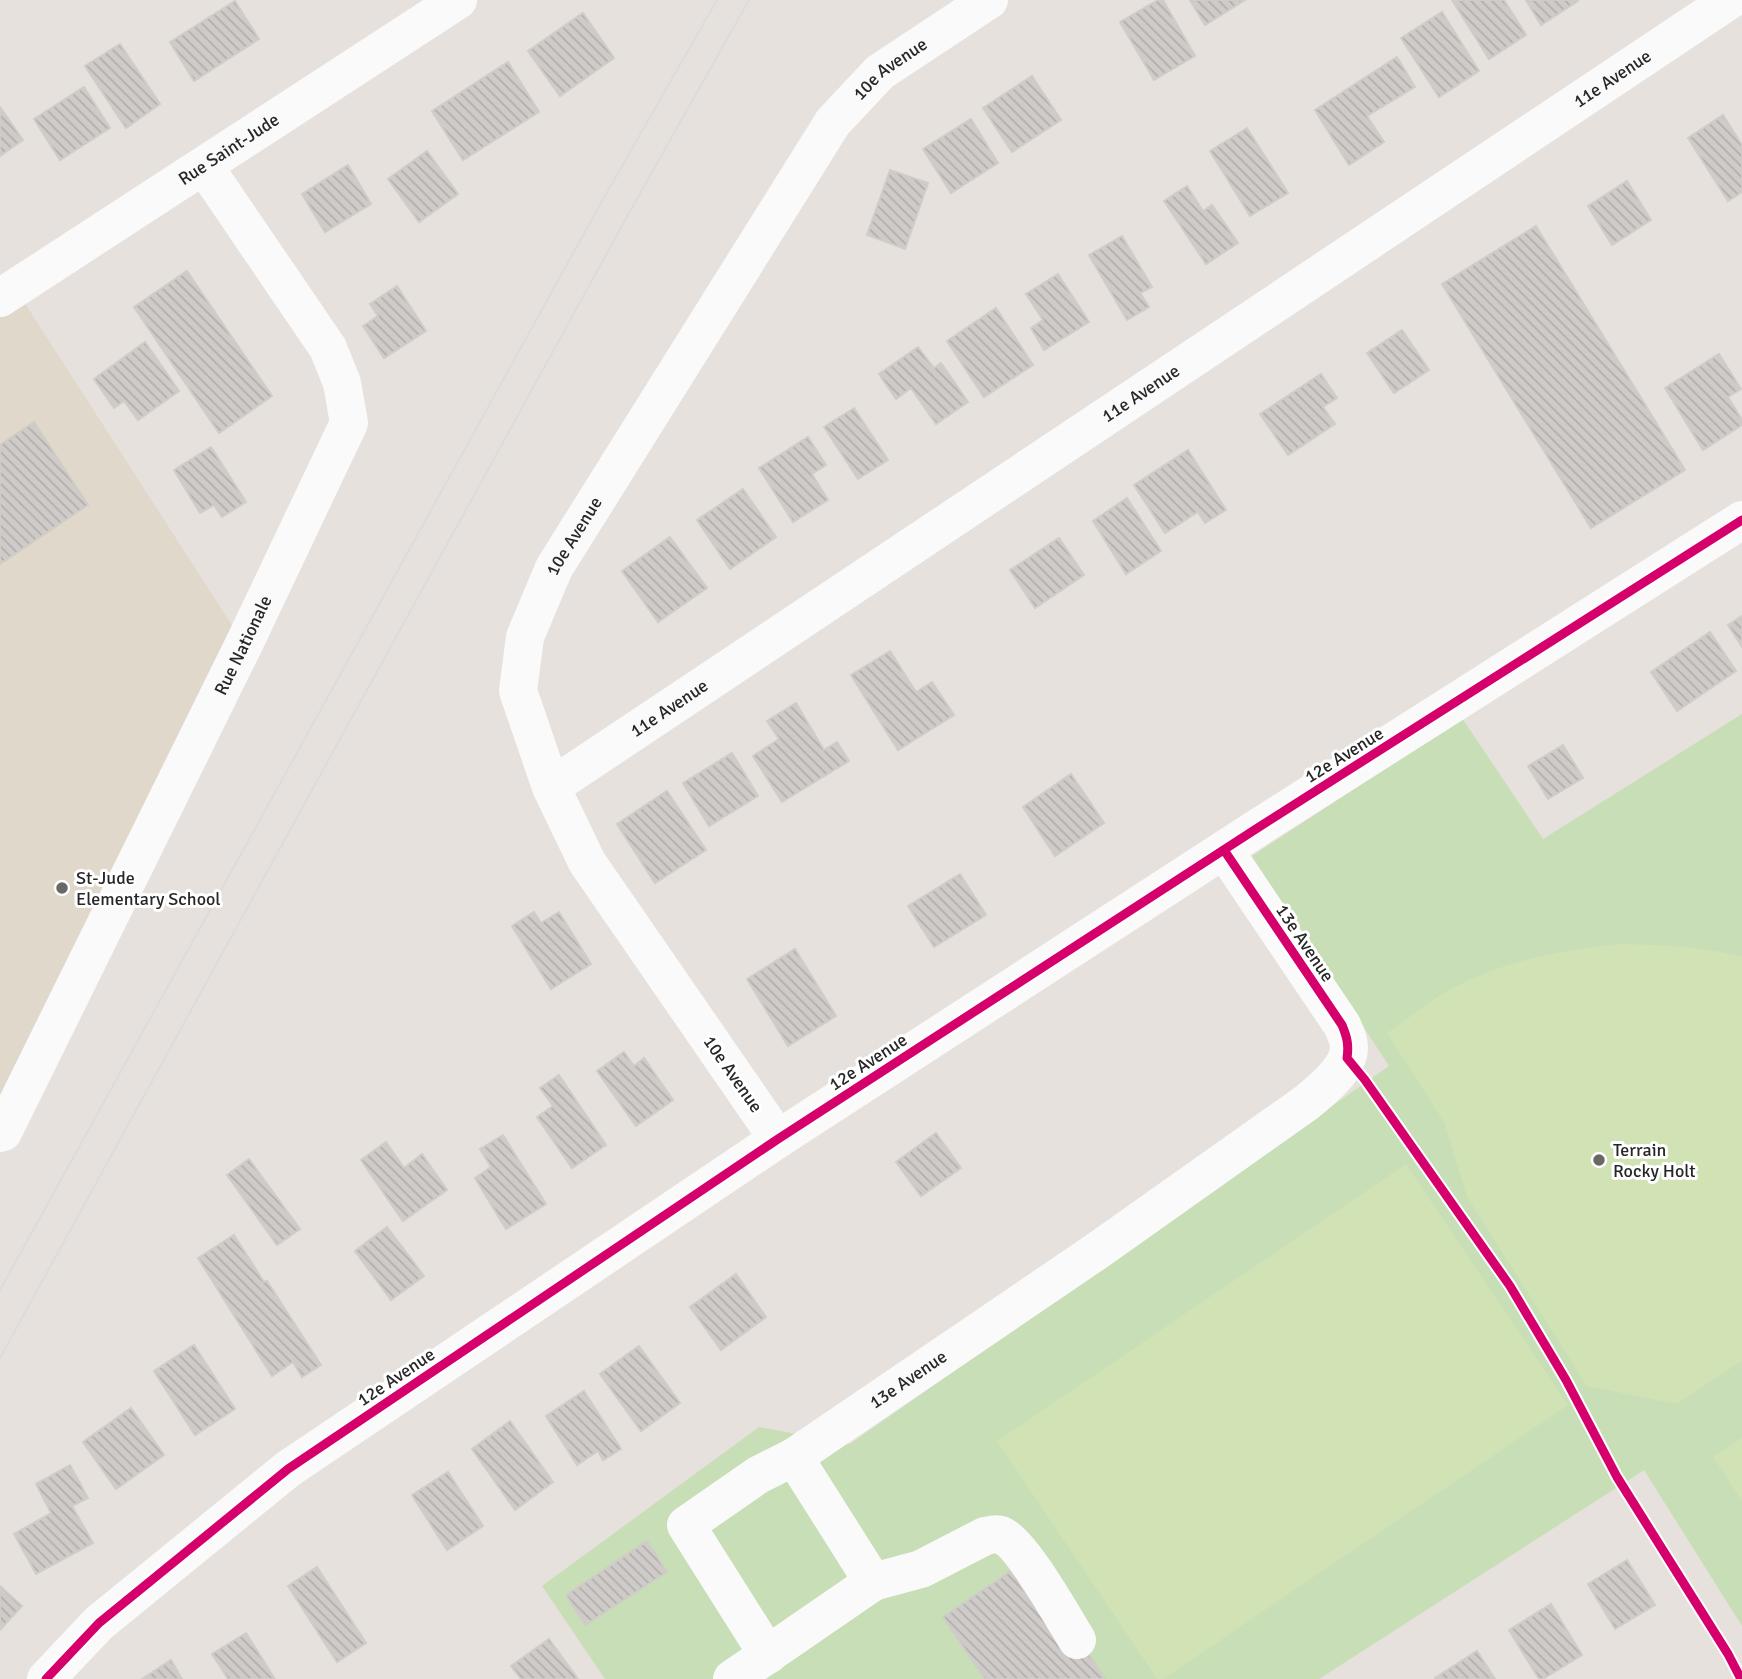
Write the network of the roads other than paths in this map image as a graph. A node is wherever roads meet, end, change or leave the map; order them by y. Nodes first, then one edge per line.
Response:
1 (458, 0) edge
2 (989, 0) edge
3 (1730, 0) edge
4 (204, 166) junction
5 (0, 298) edge
6 (1742, 520) edge
7 (551, 787) junction
8 (1224, 850) junction
9 (0, 1133) edge
10 (778, 1139) junction
11 (794, 1457) junction
12 (873, 1582) junction
13 (1077, 1640) dead end
14 (768, 1655) junction
15 (46, 1679) edge
16 (733, 1679) edge

1 - 4 street, Rue Saint-Jude
2 - 7 street, 10e Avenue
3 - 7 street, 11e Avenue
4 - 5 street, Rue Saint-Jude
4 - 9 street, Rue Nationale
6 - 8 street, 12e Avenue
7 - 10 street, 10e Avenue
8 - 10 street, 12e Avenue
8 - 11 street, 13e Avenue
10 - 15 street, 12e Avenue
11 - 12 street
11 - 14 street, 13e Avenue
12 - 13 street
12 - 14 street
14 - 16 street

